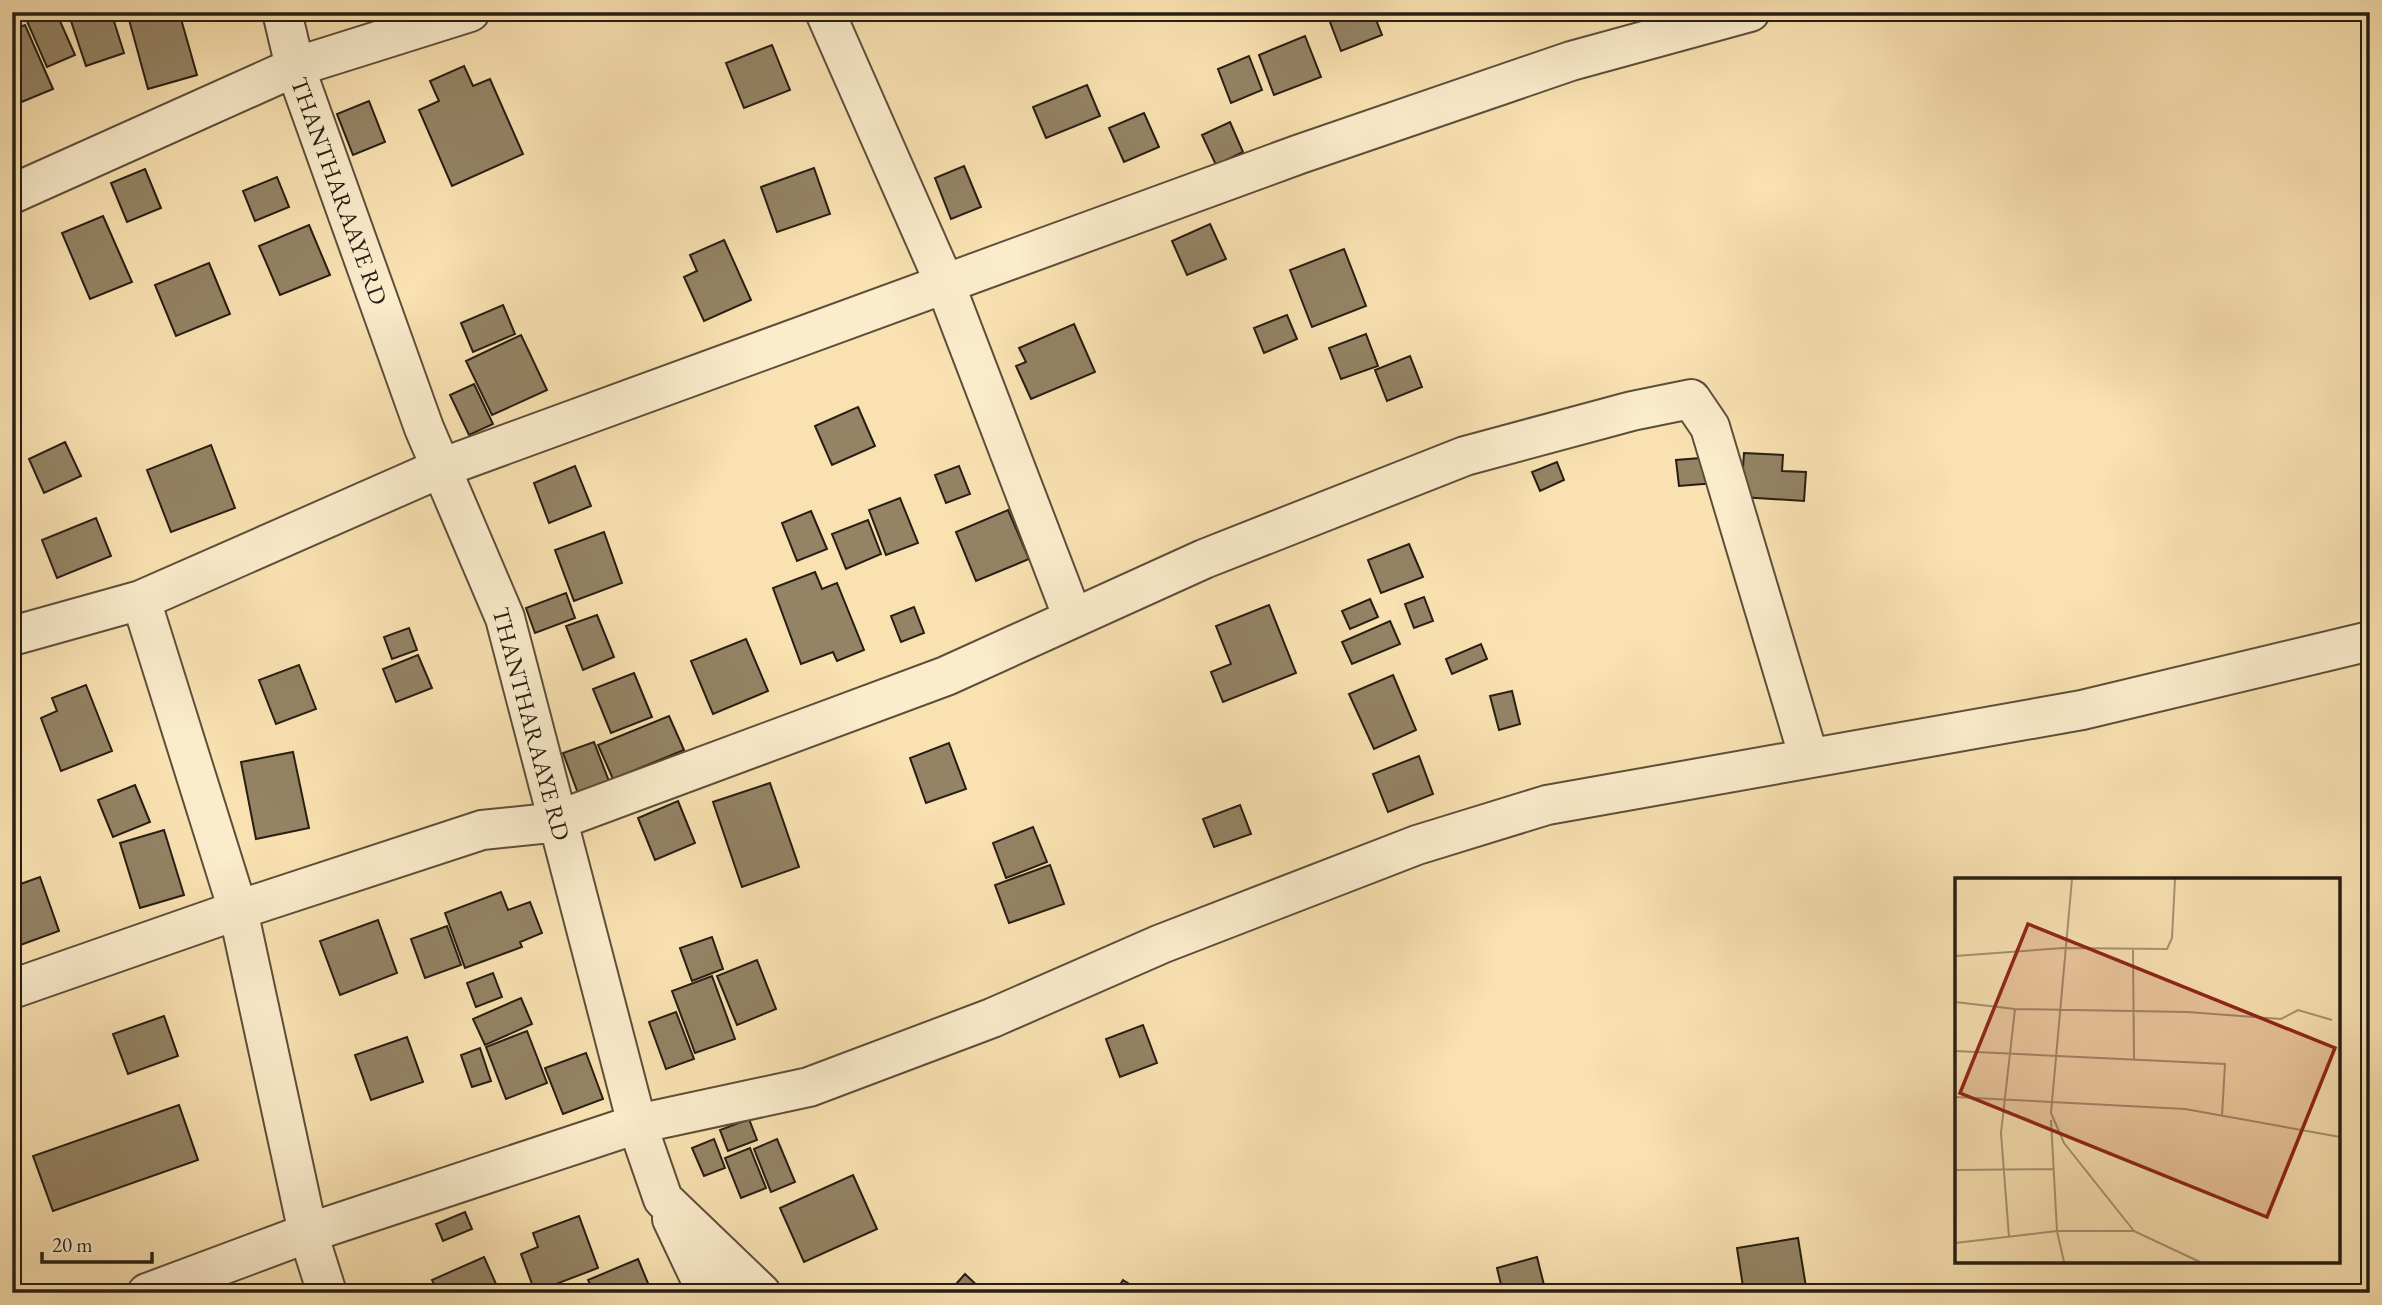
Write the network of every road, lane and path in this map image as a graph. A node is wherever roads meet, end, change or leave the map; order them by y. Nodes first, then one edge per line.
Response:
1 (282, 12) edge
2 (470, 12) edge
3 (825, 12) edge
4 (1751, 12) edge
5 (295, 67) junction
6 (12, 194) edge
7 (945, 284) junction
8 (441, 468) junction
9 (141, 600) junction
10 (1073, 618) junction
11 (12, 636) edge
12 (2370, 641) edge
13 (1809, 758) junction
14 (557, 820) junction
15 (238, 910) junction
16 (12, 989) edge
17 (637, 1124) junction
18 (663, 1199) junction
19 (308, 1233) junction
20 (147, 1293) edge
21 (327, 1293) edge
22 (707, 1293) edge
23 (761, 1293) edge

1 - 5 street, THANTHARAAYE RD
2 - 5 street
3 - 7 street
4 - 7 street
5 - 6 street
5 - 8 street, THANTHARAAYE RD
7 - 8 street
7 - 10 street
8 - 9 street
8 - 14 street, THANTHARAAYE RD
9 - 11 street
9 - 15 street
10 - 13 street
10 - 14 street
12 - 13 street
13 - 17 street
14 - 15 street
14 - 17 street, THANTHARAAYE RD
15 - 16 street
15 - 19 street
17 - 18 street, THANTHARAAYE RD
17 - 19 street
18 - 22 street
18 - 23 street, THANTHARAAYE RD
19 - 20 street
19 - 21 street

